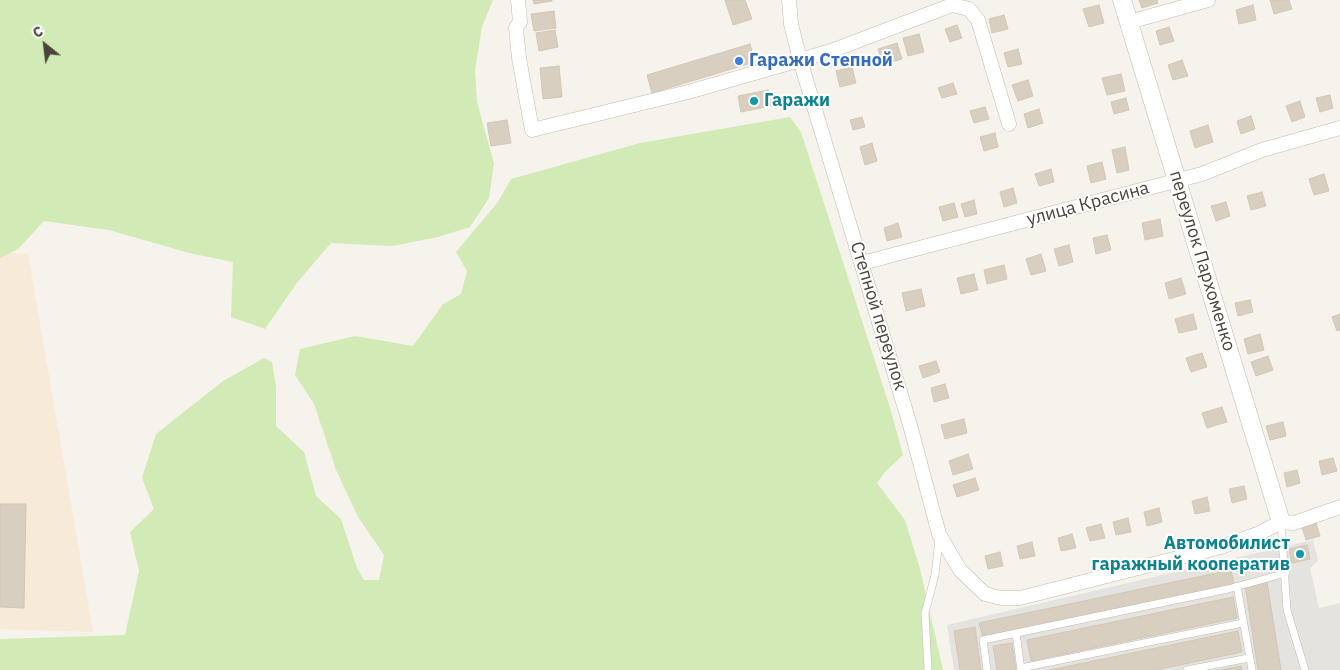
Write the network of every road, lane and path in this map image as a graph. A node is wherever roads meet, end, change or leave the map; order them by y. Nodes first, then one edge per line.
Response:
1 (518, 0) edge
2 (789, 0) edge
3 (1122, 0) edge
4 (1208, 0) edge
5 (1129, 22) junction
6 (800, 60) junction
7 (1009, 124) dead end
8 (1340, 128) edge
9 (1178, 180) junction
10 (862, 263) junction
11 (1340, 508) edge
12 (1281, 522) junction
13 (939, 534) junction
14 (1286, 573) junction
15 (1237, 586) junction
16 (1244, 623) junction
17 (1016, 634) junction
18 (1249, 658) junction
19 (1021, 669) edge
20 (928, 670) edge
21 (987, 670) edge
22 (1188, 670) edge
23 (1252, 670) edge
24 (1305, 670) edge

1 - 6 street
2 - 6 street, Степной переулок
3 - 5 street, переулок Пархоменко
4 - 5 street
5 - 9 street, переулок Пархоменко
6 - 7 street
6 - 10 street, Степной переулок
8 - 9 street, улица Красина
9 - 10 street, улица Красина
9 - 12 street, переулок Пархоменко
10 - 13 street, Степной переулок
11 - 12 street
12 - 13 street, Степной переулок
12 - 14 lane
13 - 20 lane
14 - 15 lane
14 - 24 lane
15 - 16 lane
15 - 17 lane
16 - 18 lane
16 - 19 lane
17 - 19 lane
17 - 21 lane
18 - 22 lane
18 - 23 lane

